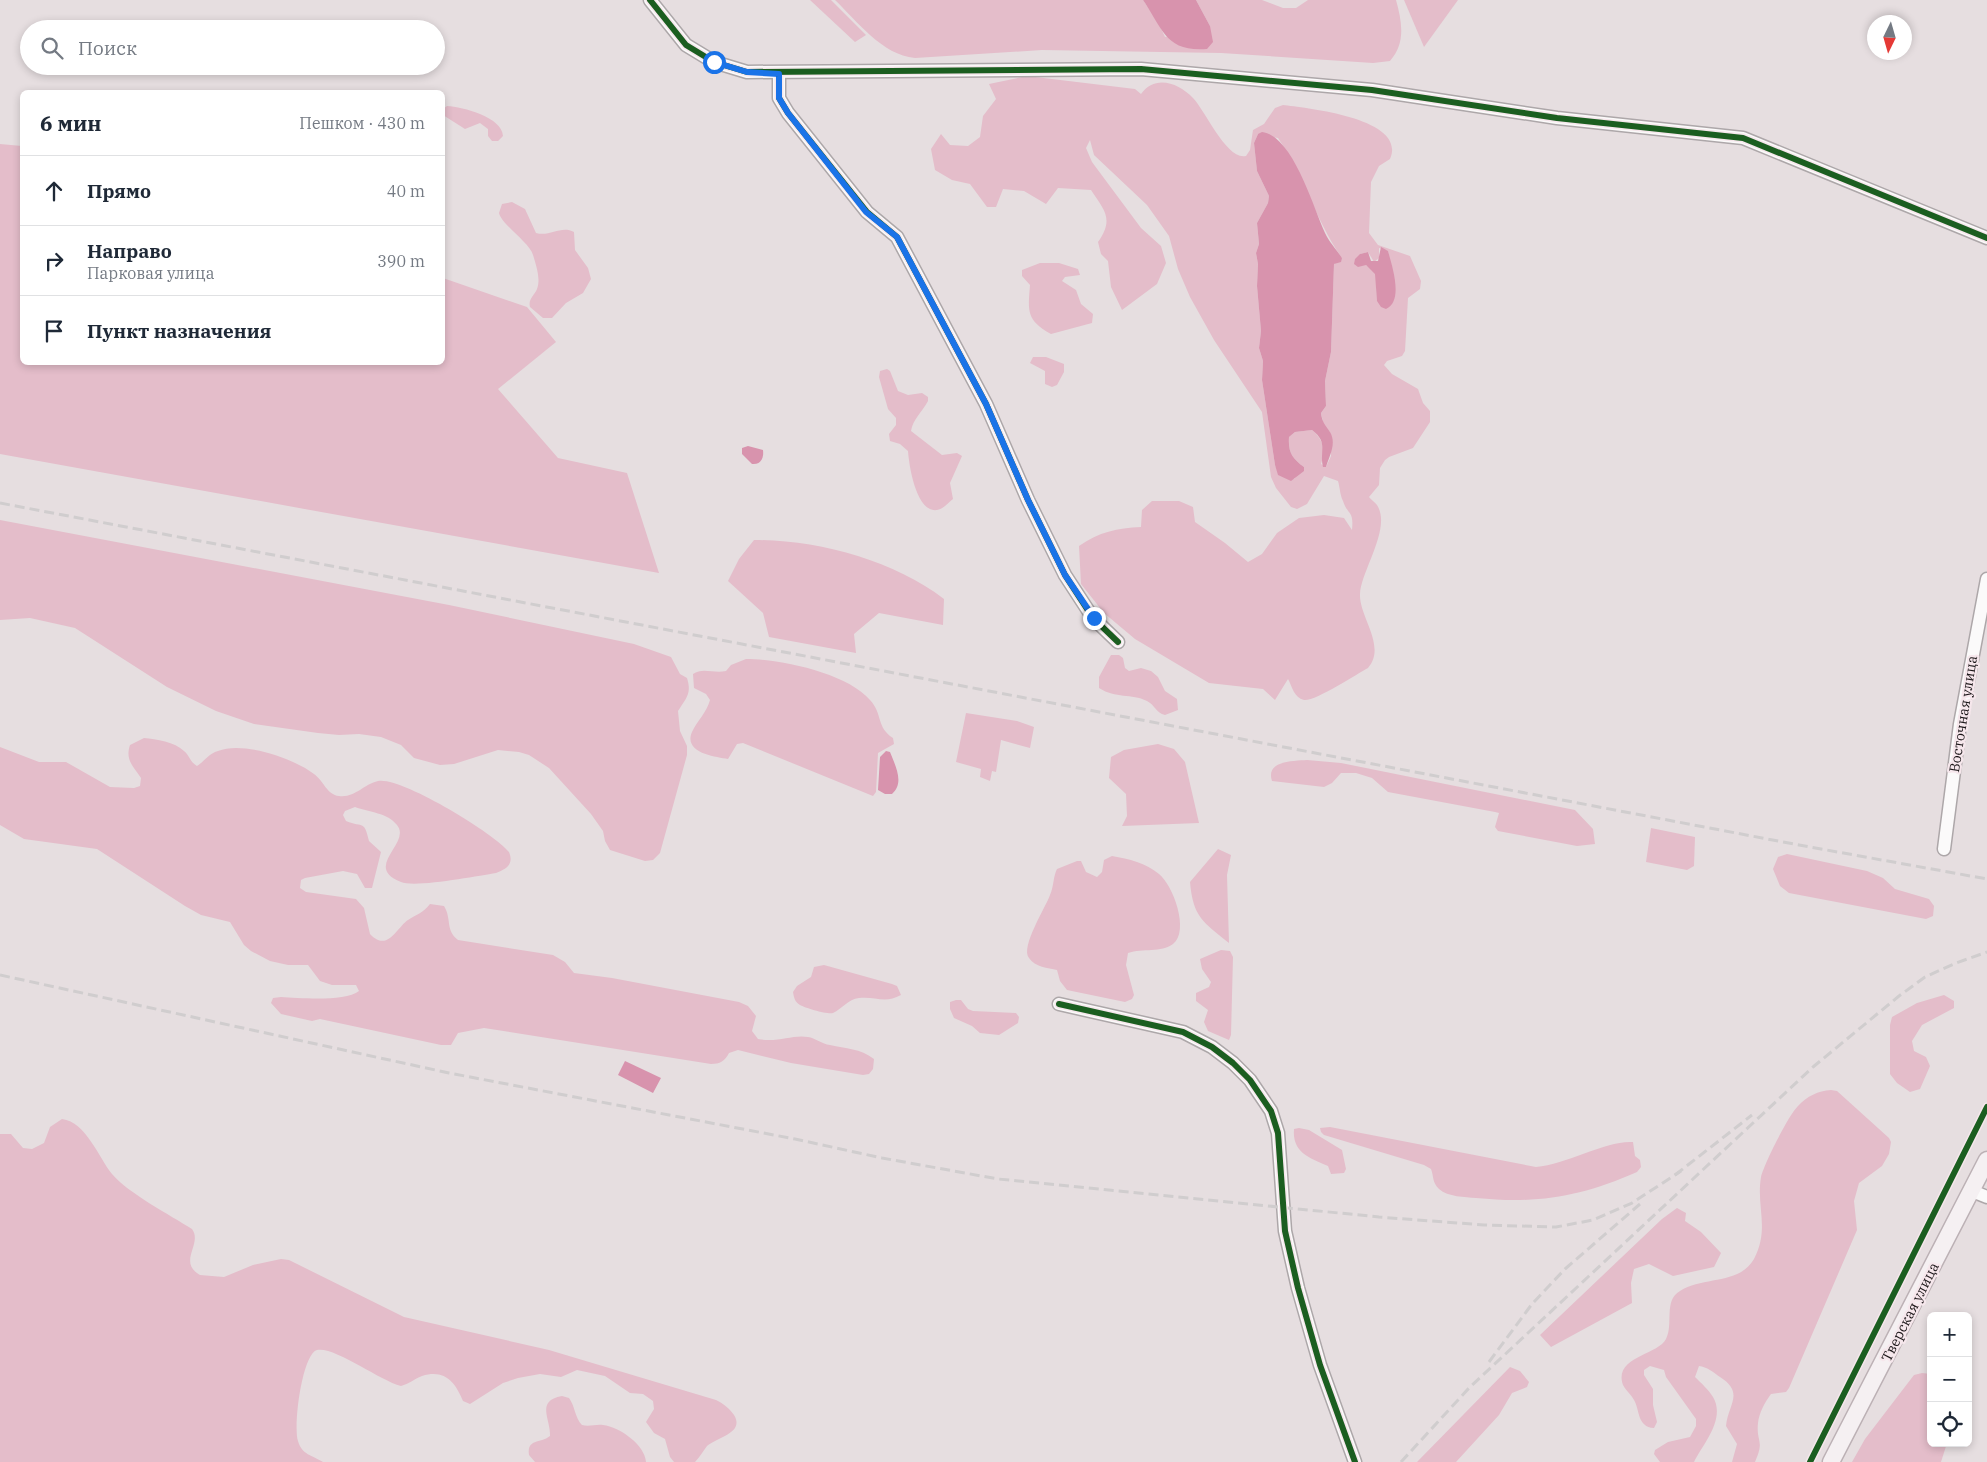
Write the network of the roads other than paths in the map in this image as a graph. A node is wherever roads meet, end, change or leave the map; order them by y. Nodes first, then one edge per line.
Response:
1 (650, 0) edge
2 (779, 74) junction
3 (1987, 238) edge
4 (1987, 580) edge
5 (1118, 642) dead end
6 (1944, 849) dead end
7 (1059, 1004) dead end
8 (1987, 1160) edge
9 (1980, 1194) edge
10 (1354, 1462) edge
11 (1831, 1462) edge

1 - 2 street
2 - 3 street
2 - 5 street
4 - 6 street, Восточная улица
7 - 10 street
8 - 9 main road, Тверская улица
9 - 11 main road, Тверская улица

